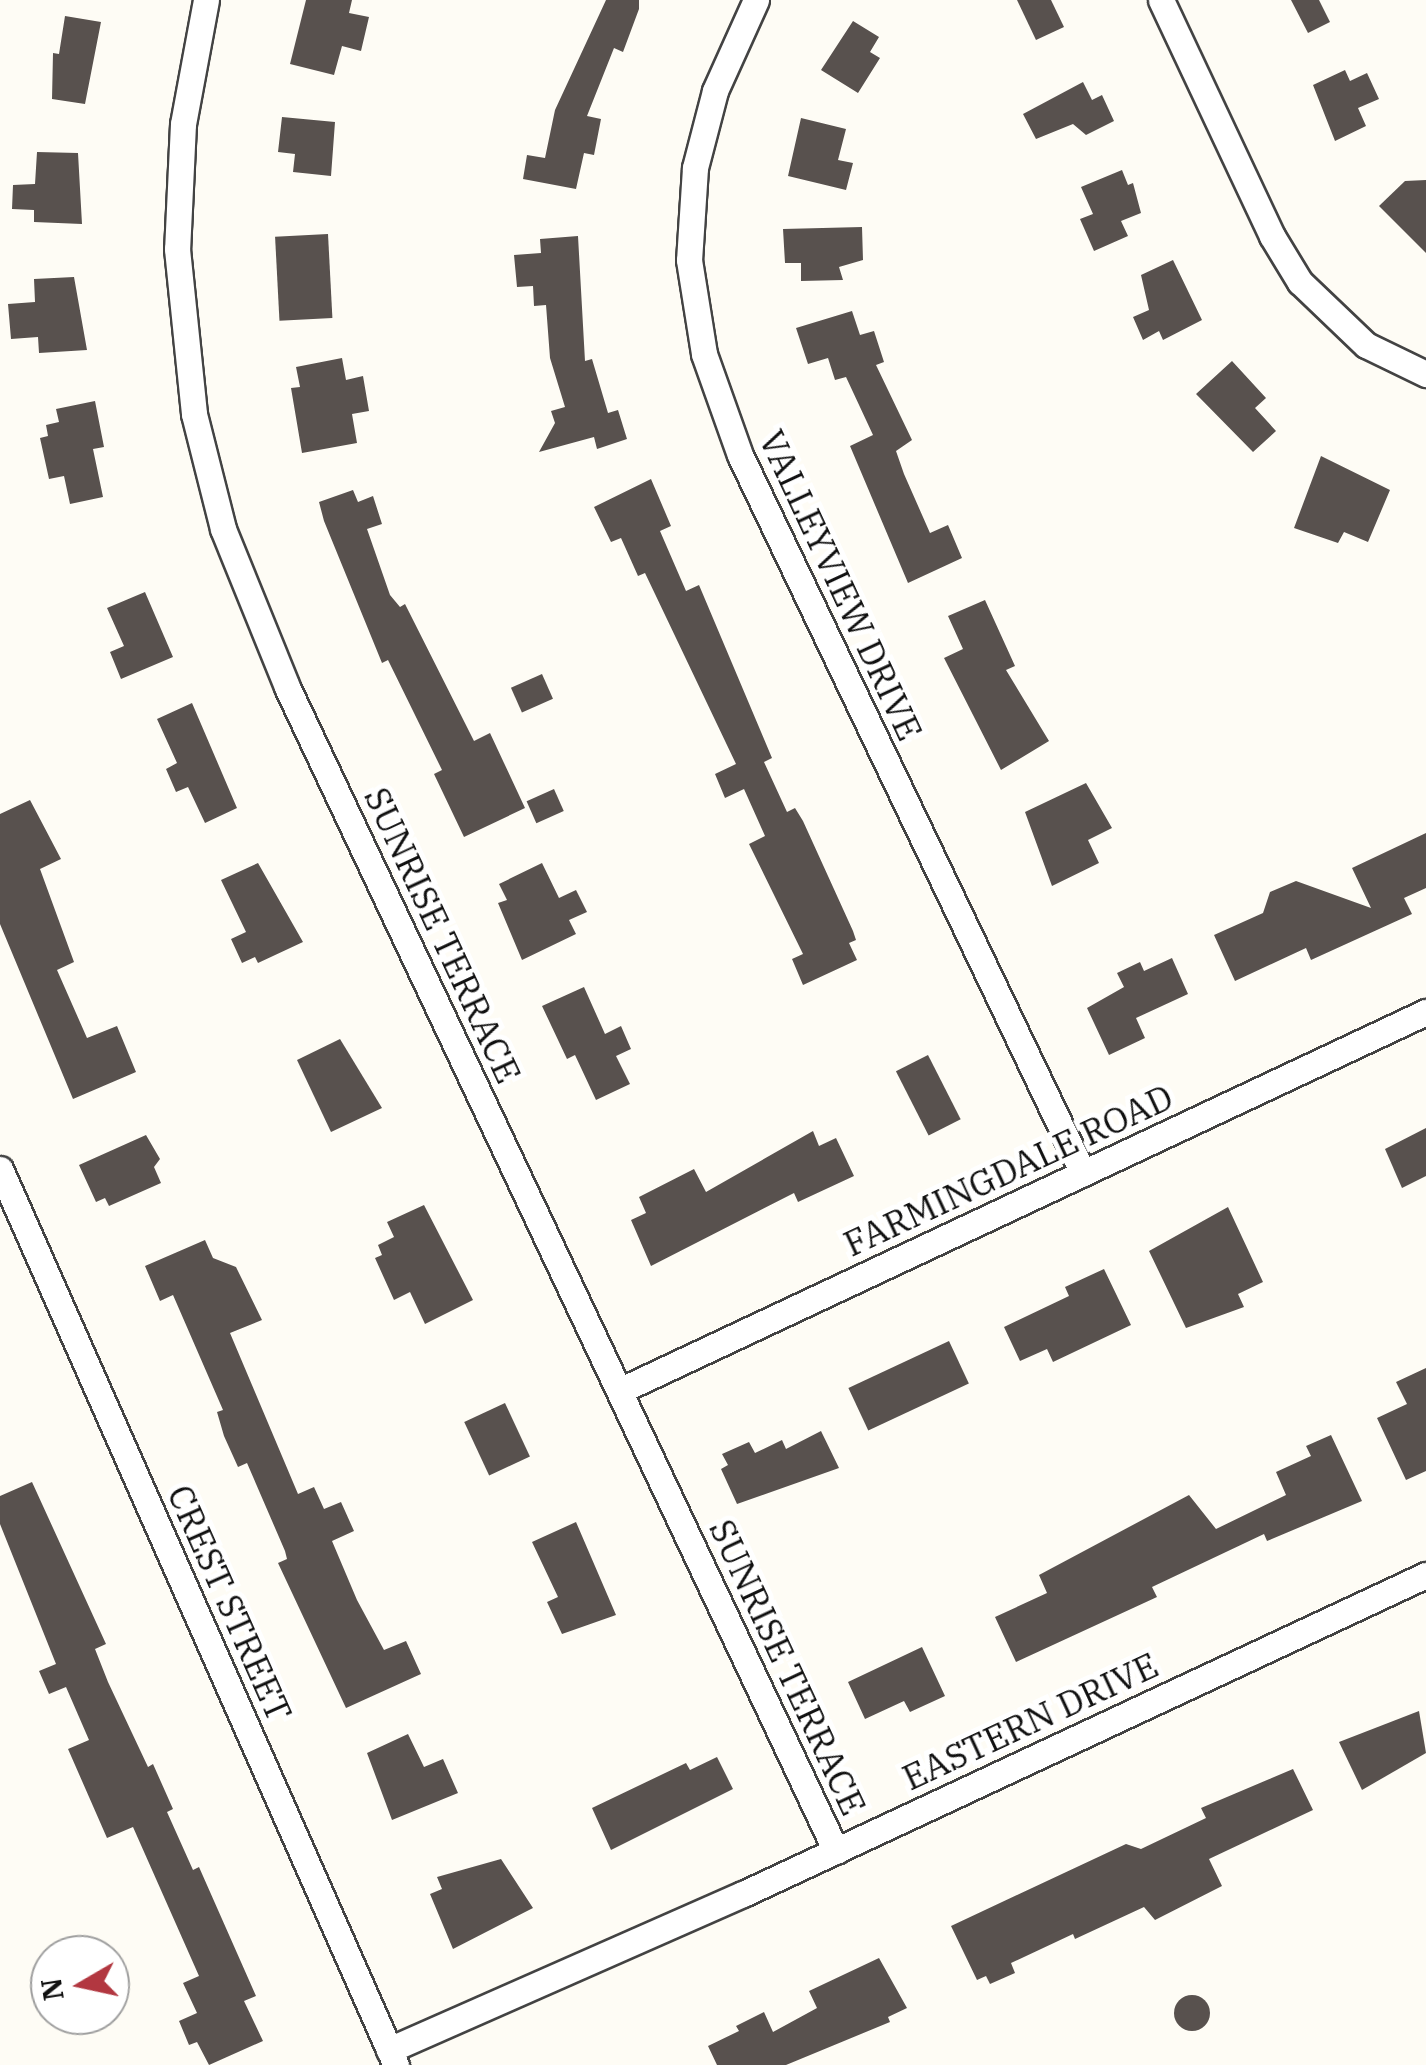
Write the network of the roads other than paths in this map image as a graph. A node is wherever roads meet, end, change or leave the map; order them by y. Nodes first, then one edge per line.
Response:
1 (206, 0) edge
2 (756, 0) edge
3 (1160, 0) edge
4 (1426, 374) edge
5 (1426, 1012) edge
6 (0, 1169) edge
7 (1083, 1173) junction
8 (619, 1391) junction
9 (1426, 1574) edge
10 (836, 1852) junction
11 (392, 2058) edge

1 - 8 street, SUNRISE TERRACE
2 - 7 street, VALLEYVIEW DRIVE
3 - 4 street
5 - 7 street, FARMINGDALE ROAD
6 - 11 street, CREST STREET
7 - 8 street, FARMINGDALE ROAD
8 - 10 street, SUNRISE TERRACE
9 - 10 street, EASTERN DRIVE
10 - 11 street, EASTERN DRIVE

